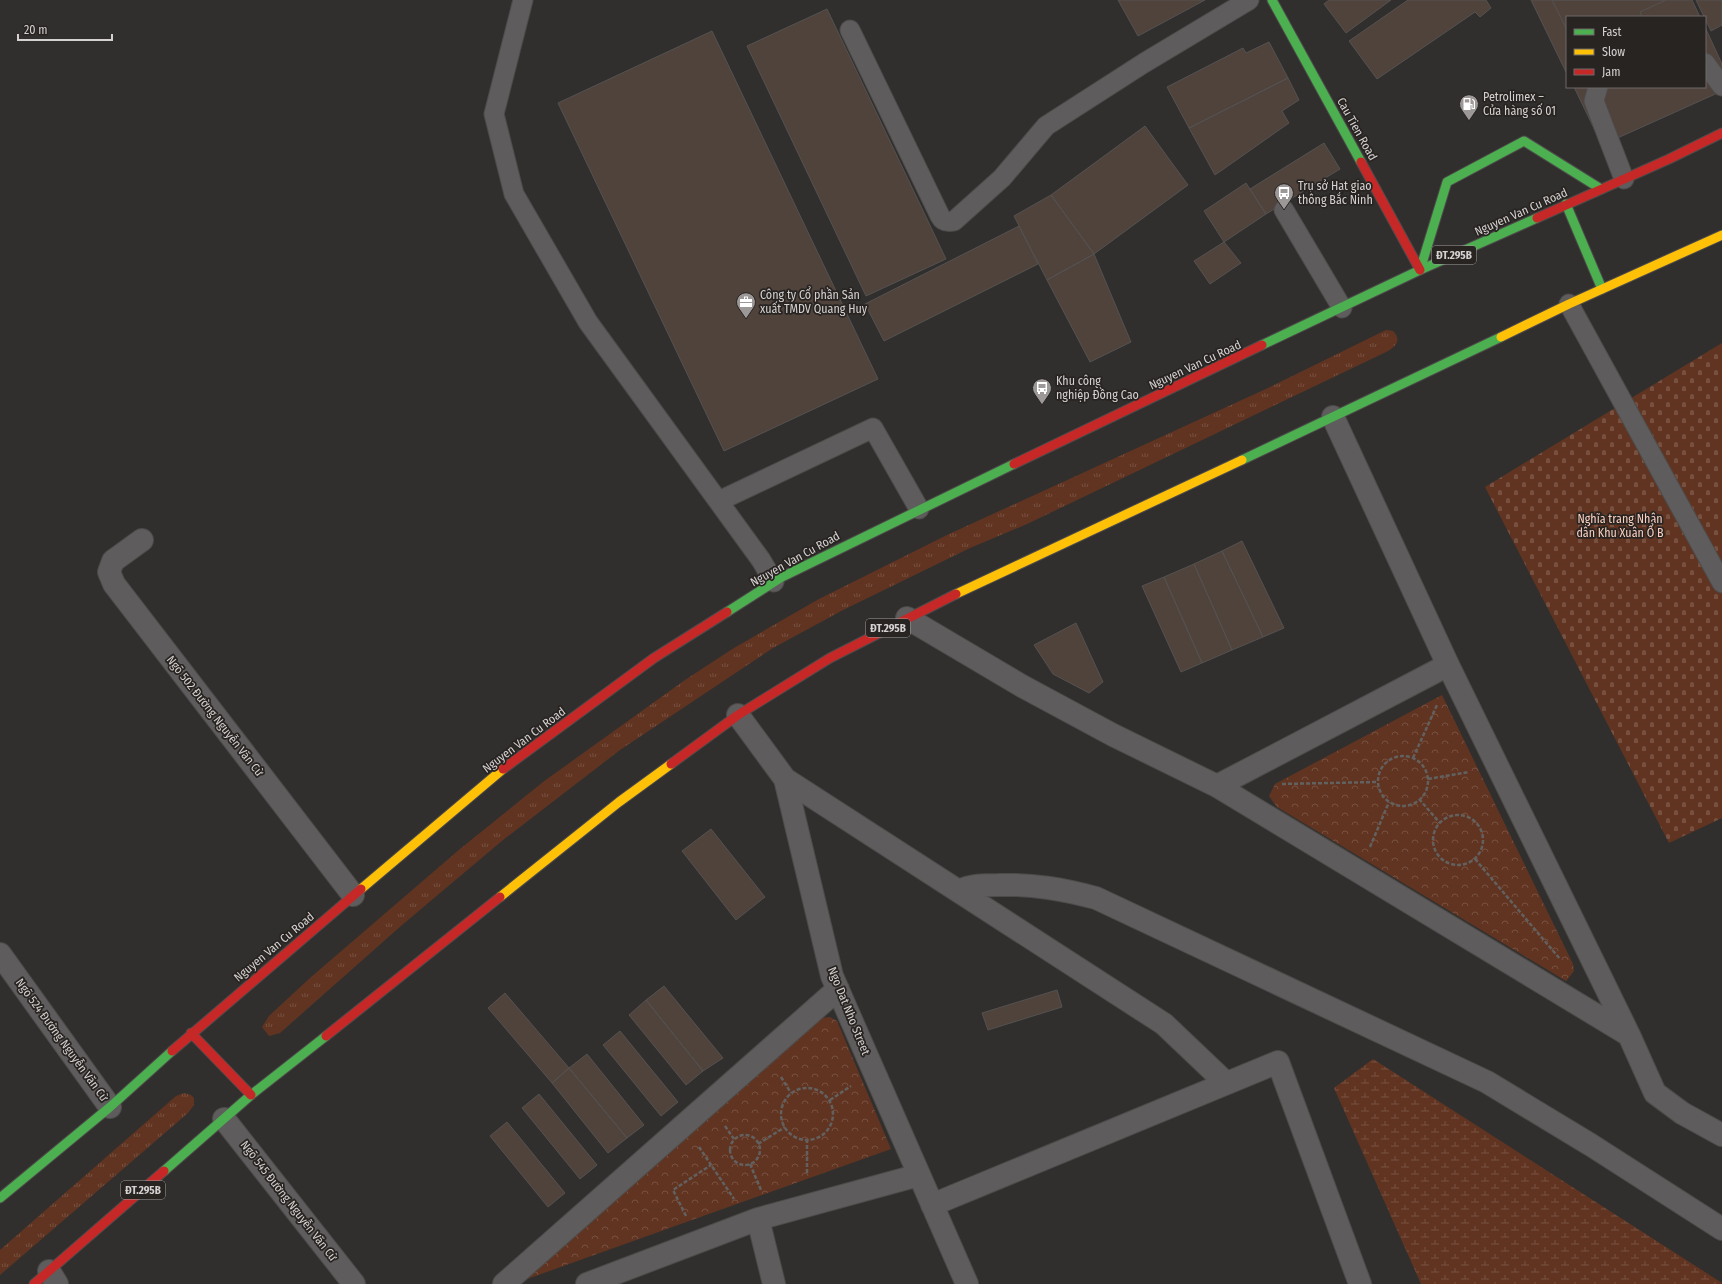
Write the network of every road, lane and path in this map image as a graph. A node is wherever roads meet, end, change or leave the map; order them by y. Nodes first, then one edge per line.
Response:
1 (522, 0) edge
2 (1249, 0) edge
3 (1272, 0) edge
4 (850, 30) dead end
5 (1706, 64) edge
6 (1722, 86) edge
7 (1598, 88) edge
8 (1722, 133) edge
9 (1624, 179) junction
10 (1601, 189) junction
11 (1566, 204) junction
12 (1284, 210) dead end
13 (1722, 235) edge
14 (1420, 270) junction
15 (1602, 289) junction
16 (1569, 304) junction
17 (1342, 308) junction
18 (1333, 417) junction
19 (719, 501) junction
20 (919, 509) junction
21 (142, 540) dead end
22 (774, 582) junction
23 (1722, 583) edge
24 (907, 618) junction
25 (1448, 665) junction
26 (1437, 704) dead end
27 (738, 715) junction
28 (1413, 758) junction
29 (1474, 771) dead end
30 (785, 779) junction
31 (1428, 779) junction
32 (1377, 782) junction
33 (1279, 784) dead end
34 (1217, 786) junction
35 (1419, 799) junction
36 (1389, 802) junction
37 (1440, 823) junction
38 (1370, 847) dead end
39 (1475, 859) junction
40 (959, 891) junction
41 (353, 895) junction
42 (0, 954) edge
43 (1562, 962) dead end
44 (838, 989) junction
45 (192, 1033) junction
46 (1630, 1035) junction
47 (780, 1076) dead end
48 (1226, 1083) junction
49 (853, 1085) dead end
50 (791, 1093) junction
51 (251, 1095) junction
52 (830, 1100) junction
53 (110, 1107) junction
54 (224, 1119) junction
55 (785, 1127) junction
56 (1722, 1135) edge
57 (807, 1140) junction
58 (695, 1141) dead end
59 (758, 1144) junction
60 (750, 1164) junction
61 (711, 1165) junction
62 (807, 1173) dead end
63 (919, 1175) junction
64 (761, 1190) dead end
65 (0, 1198) edge
66 (735, 1200) dead end
67 (932, 1205) junction
68 (687, 1218) dead end
69 (758, 1219) junction
70 (1722, 1229) edge
71 (47, 1280) edge
72 (354, 1284) edge
73 (504, 1284) edge
74 (587, 1284) edge
75 (774, 1284) edge
76 (967, 1284) edge
77 (1360, 1284) edge

1 - 19 lane
2 - 4 lane
3 - 14 main road, Cau Tien Road
5 - 6 lane
7 - 9 lane
8 - 9 main road, Nguyen Van Cu Road / ĐT.295B
9 - 10 main road, Nguyen Van Cu Road / ĐT.295B
10 - 11 main road, Nguyen Van Cu Road / ĐT.295B
10 - 14 main road
11 - 14 main road, Nguyen Van Cu Road / ĐT.295B
11 - 15 main road
12 - 17 lane
13 - 15 main road, ĐT.295B
14 - 17 main road, Nguyen Van Cu Road / ĐT.295B
15 - 16 main road, ĐT.295B
16 - 18 main road, ĐT.295B
16 - 23 lane
17 - 20 main road, Nguyen Van Cu Road / ĐT.295B
18 - 24 main road, ĐT.295B
18 - 25 street
19 - 20 lane
19 - 22 lane
20 - 22 main road, Nguyen Van Cu Road / ĐT.295B
21 - 41 street, Ngõ 502 Đường Nguyễn Văn Cừ
22 - 41 main road, Nguyen Van Cu Road / ĐT.295B
24 - 27 main road, ĐT.295B
24 - 34 street
25 - 34 street
25 - 46 street
26 - 28 path
27 - 30 street, Ngo Dat Nho Street
27 - 51 main road, ĐT.295B
28 - 31 path
28 - 32 path
29 - 31 path
30 - 40 street
30 - 44 street, Ngo Dat Nho Street
31 - 35 path
32 - 33 path
32 - 36 path
34 - 46 street
35 - 36 path
35 - 37 path
36 - 38 path
37 - 39 path
37 - 39 path
39 - 43 path
40 - 48 street
40 - 70 street
41 - 45 main road, Nguyen Van Cu Road / ĐT.295B
42 - 53 street, Ngõ 524 Đường Nguyễn Văn Cừ
44 - 63 street, Ngo Dat Nho Street
44 - 73 street
45 - 51 main road
45 - 53 main road, Nguyen Van Cu Road / ĐT.295B
46 - 56 street
47 - 50 path
48 - 67 street
48 - 77 street
49 - 52 path
50 - 52 path
50 - 55 path
51 - 54 main road, ĐT.295B
52 - 57 path
53 - 65 main road, Nguyen Van Cu Road / ĐT.295B
54 - 71 main road, ĐT.295B
54 - 72 street, Ngõ 545 Đường Nguyễn Văn Cừ
55 - 57 path
55 - 59 path
57 - 62 path
58 - 61 path
59 - 60 path
59 - 60 path
60 - 64 path
61 - 66 path
61 - 68 path
63 - 67 street, Ngo Dat Nho Street
63 - 69 street
67 - 76 street, Ngo Dat Nho Street
69 - 74 street
69 - 75 street

